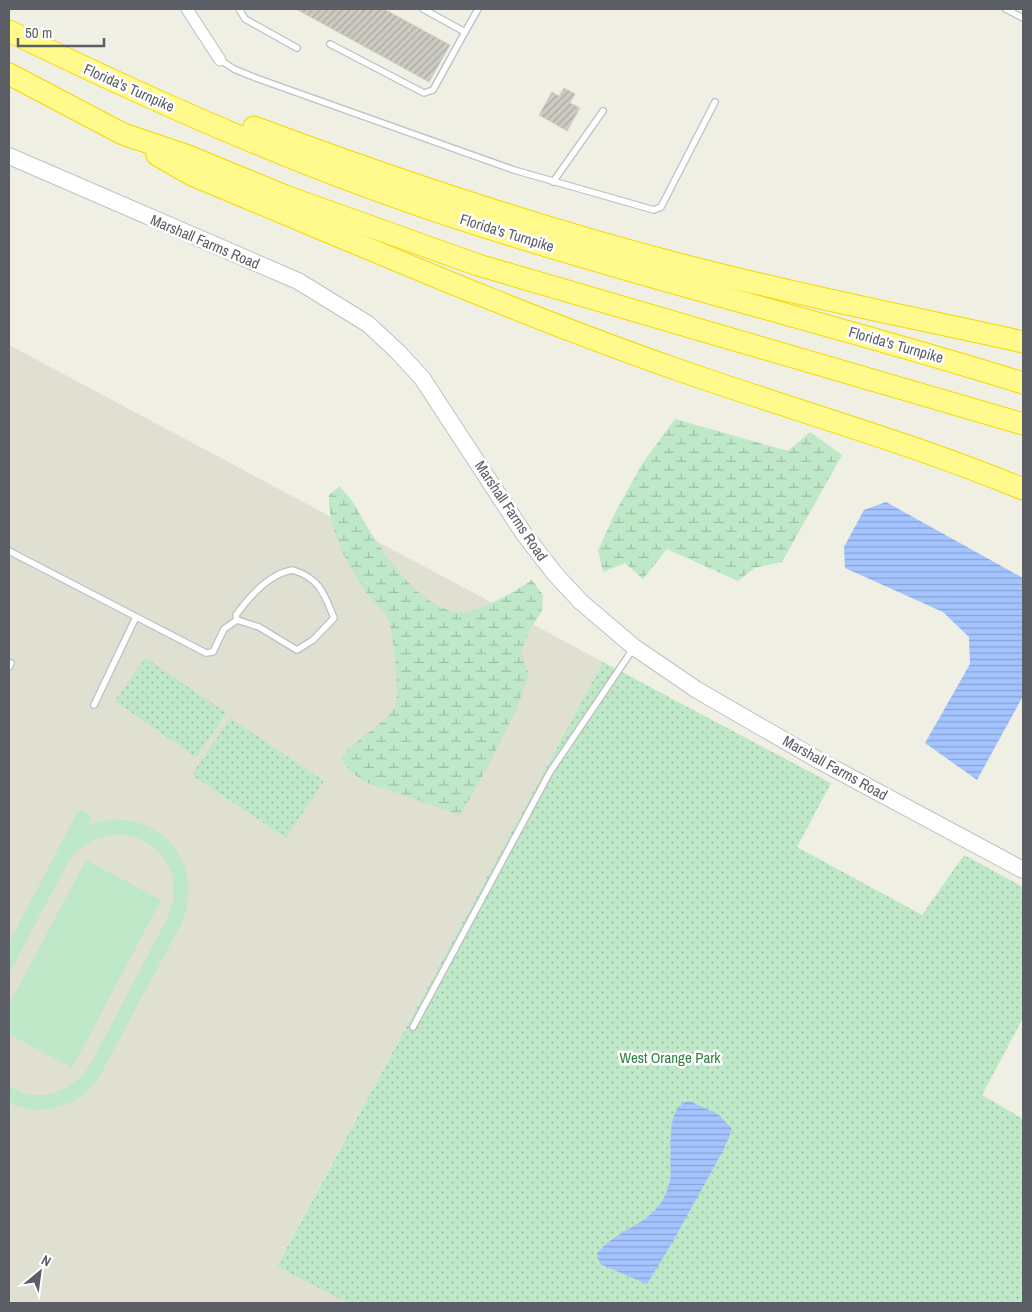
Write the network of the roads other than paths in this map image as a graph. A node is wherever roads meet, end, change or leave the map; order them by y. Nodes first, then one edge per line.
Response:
1 (187, 9) edge
2 (239, 9) edge
3 (423, 9) edge
4 (478, 9) edge
5 (1006, 9) edge
6 (1023, 18) edge
7 (9, 31) edge
8 (465, 32) junction
9 (330, 44) dead end
10 (297, 48) dead end
11 (220, 60) joint
12 (9, 74) edge
13 (119, 84) junction
14 (715, 102) dead end
15 (602, 111) dead end
16 (123, 134) junction
17 (9, 156) edge
18 (553, 182) junction
19 (1023, 342) edge
20 (1023, 383) edge
21 (830, 420) junction
22 (1023, 424) edge
23 (1023, 488) edge
24 (1023, 502) edge
25 (9, 551) edge
26 (136, 617) junction
27 (237, 620) junction
28 (634, 647) junction
29 (94, 705) dead end
30 (1023, 870) edge
31 (413, 1027) dead end

1 - 11 street
2 - 10 lane
3 - 8 lane
4 - 8 lane
5 - 6 lane
7 - 13 highway, Florida's Turnpike
8 - 9 lane
11 - 18 lane
12 - 16 highway
13 - 19 highway
13 - 20 highway, Florida's Turnpike
14 - 18 lane
15 - 18 lane
16 - 21 highway
16 - 22 highway
17 - 28 street, Marshall Farms Road
21 - 23 highway
21 - 24 highway
25 - 26 lane
26 - 27 lane
26 - 29 lane
27 - 27 lane
28 - 30 street, Marshall Farms Road
28 - 31 lane

